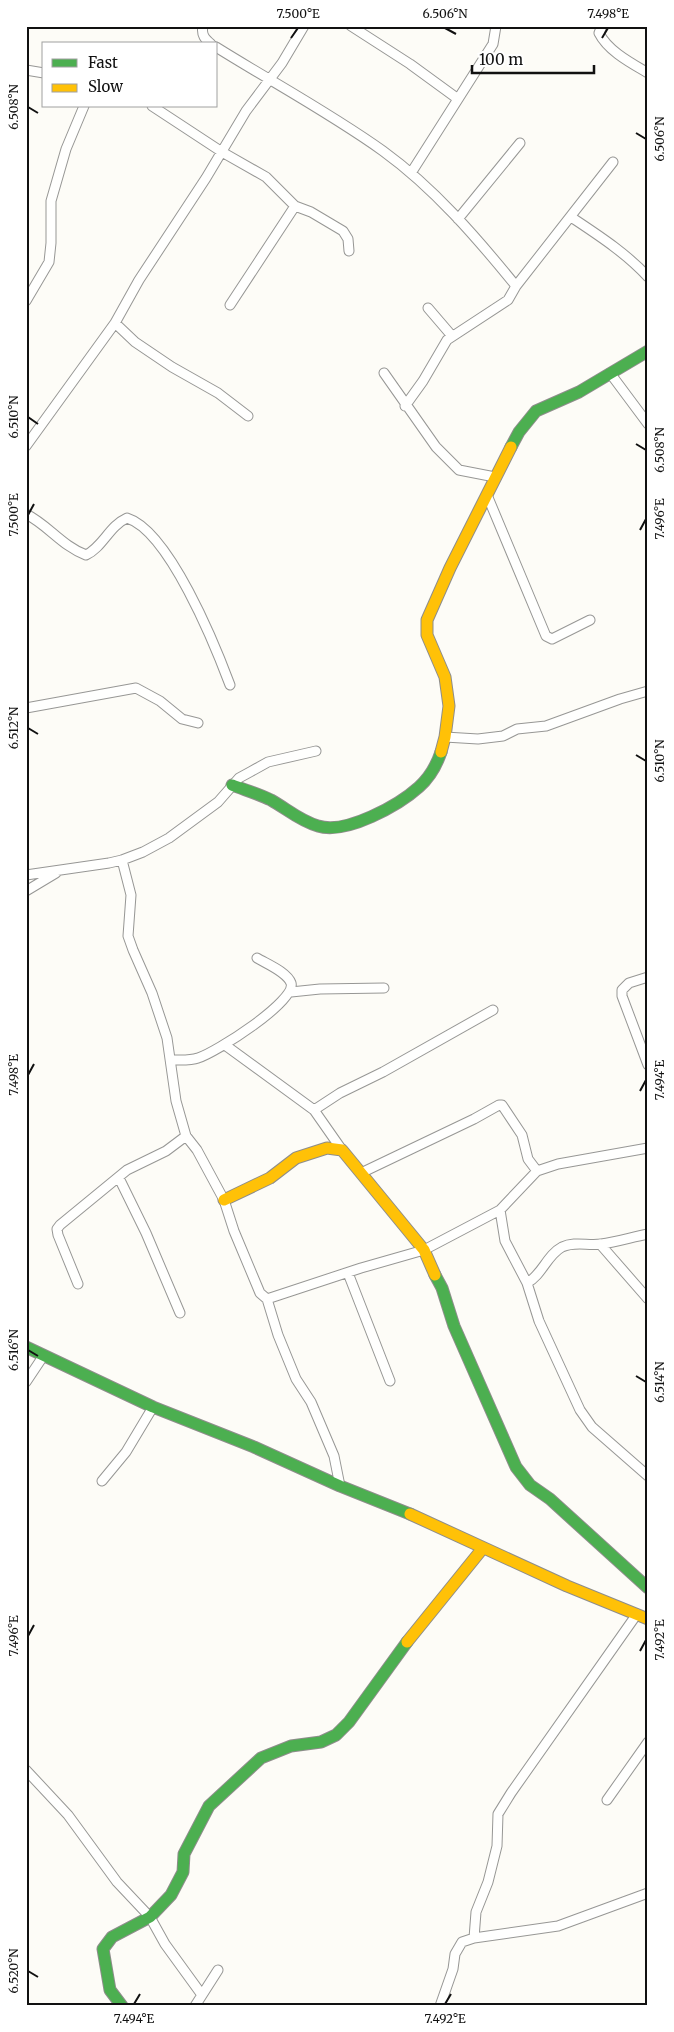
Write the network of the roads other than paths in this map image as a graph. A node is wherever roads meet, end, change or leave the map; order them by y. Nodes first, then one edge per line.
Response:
1 (203, 26) edge
2 (304, 26) edge
3 (351, 26) edge
4 (496, 26) edge
5 (602, 26) edge
6 (208, 42) edge
7 (218, 48) edge
8 (26, 70) edge
9 (42, 73) edge
10 (648, 74) edge
11 (270, 78) junction
12 (458, 99) junction
13 (83, 108) edge
14 (155, 108) edge
15 (520, 143) dead end
16 (222, 152) junction
17 (613, 162) dead end
18 (411, 173) junction
19 (295, 206) junction
20 (571, 217) junction
21 (458, 219) junction
22 (349, 251) dead end
23 (648, 277) edge
24 (516, 286) junction
25 (26, 301) edge
26 (230, 305) dead end
27 (428, 308) dead end
28 (115, 323) junction
29 (452, 336) junction
30 (648, 351) edge
31 (384, 373) dead end
32 (610, 373) junction
33 (405, 406) junction
34 (248, 416) dead end
35 (648, 424) edge
36 (26, 446) edge
37 (495, 477) junction
38 (487, 495) junction
39 (26, 514) edge
40 (590, 620) dead end
41 (230, 685) dead end
42 (648, 691) edge
43 (26, 708) edge
44 (198, 723) dead end
45 (446, 737) junction
46 (316, 751) dead end
47 (232, 785) junction
48 (122, 860) junction
49 (60, 870) junction
50 (26, 875) edge
51 (26, 891) edge
52 (257, 958) dead end
53 (648, 977) edge
54 (384, 988) dead end
55 (291, 992) junction
56 (493, 1010) dead end
57 (226, 1045) junction
58 (171, 1060) junction
59 (647, 1062) edge
60 (314, 1110) junction
61 (186, 1136) junction
62 (648, 1148) edge
63 (342, 1150) junction
64 (537, 1171) junction
65 (361, 1173) junction
66 (119, 1178) junction
67 (224, 1200) junction
68 (500, 1210) junction
69 (648, 1234) edge
70 (600, 1244) junction
71 (424, 1250) junction
72 (348, 1273) junction
73 (78, 1284) dead end
74 (527, 1284) junction
75 (267, 1299) junction
76 (648, 1299) edge
77 (180, 1312) dead end
78 (26, 1347) edge
79 (44, 1355) junction
80 (390, 1381) dead end
81 (26, 1382) edge
82 (154, 1407) junction
83 (648, 1476) edge
84 (102, 1480) dead end
85 (340, 1486) junction
86 (483, 1548) junction
87 (648, 1588) edge
88 (643, 1616) edge
89 (648, 1742) edge
90 (26, 1770) edge
91 (607, 1800) dead end
92 (648, 1893) edge
93 (150, 1916) junction
94 (474, 1938) junction
95 (218, 1970) dead end
96 (202, 1995) junction
97 (122, 2006) edge
98 (195, 2006) edge
99 (440, 2006) edge

1 - 6 street
2 - 11 street
3 - 12 street
4 - 12 street
5 - 10 street
7 - 11 street
8 - 9 street
11 - 16 street
11 - 18 street
12 - 18 street
13 - 25 street
14 - 16 street
15 - 21 street
16 - 19 street
16 - 28 street
17 - 20 street
18 - 21 street
19 - 22 street
19 - 26 street
20 - 23 street
20 - 24 street
21 - 24 street
24 - 29 street
27 - 29 street
28 - 34 street
28 - 36 street
29 - 33 street
30 - 32 street
31 - 33 street
32 - 35 street
32 - 37 street
33 - 37 street
37 - 38 street
38 - 40 street
38 - 45 street
39 - 41 street
42 - 45 street
43 - 44 street
45 - 47 street
46 - 47 street
47 - 48 street
48 - 49 street
48 - 58 street
49 - 50 street
49 - 51 street
52 - 55 street
53 - 59 street
54 - 55 street
55 - 57 street
56 - 60 street
57 - 58 street
57 - 60 street
58 - 61 street
60 - 63 street
61 - 66 street
61 - 67 street
62 - 64 street
63 - 65 street
63 - 67 street
64 - 65 street
64 - 68 street
65 - 71 street
66 - 73 street
66 - 77 street
67 - 75 street
68 - 71 street
68 - 74 street
69 - 70 street
70 - 74 street
70 - 76 street
71 - 72 street
71 - 87 street
72 - 75 street
72 - 80 street
74 - 83 street
75 - 85 street
78 - 79 street
79 - 81 street
79 - 82 street
82 - 84 street
82 - 85 street
85 - 86 street
86 - 88 street
86 - 93 street
88 - 94 street
89 - 91 street
90 - 93 street
92 - 94 street
93 - 96 street
93 - 97 street
94 - 99 street
95 - 96 street
96 - 98 street

